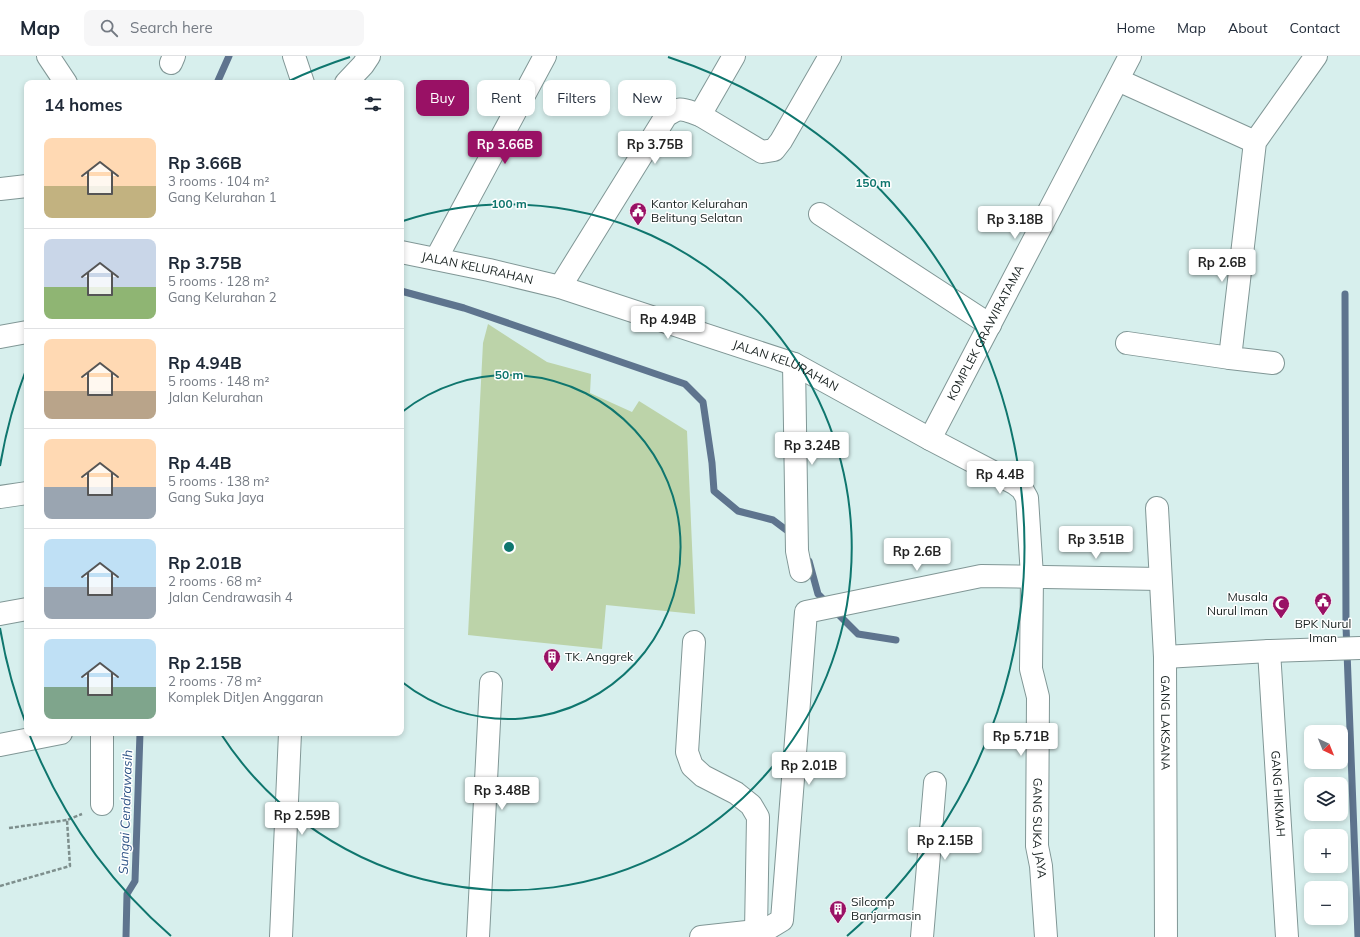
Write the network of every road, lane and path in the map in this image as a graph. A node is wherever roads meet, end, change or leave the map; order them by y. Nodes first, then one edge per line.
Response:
1 (48, 56) edge
2 (294, 56) edge
3 (369, 56) edge
4 (545, 56) edge
5 (734, 56) edge
6 (830, 56) edge
7 (1130, 56) edge
8 (1316, 56) edge
9 (64, 80) edge
10 (302, 80) edge
11 (349, 80) edge
12 (1118, 80) junction
13 (700, 115) junction
14 (1255, 142) junction
15 (24, 186) edge
16 (0, 189) edge
17 (820, 214) dead end
18 (404, 253) edge
19 (436, 259) junction
20 (560, 287) junction
21 (990, 325) junction
22 (24, 333) edge
23 (0, 337) edge
24 (1126, 343) dead end
25 (1230, 358) junction
26 (1273, 363) dead end
27 (794, 364) junction
28 (930, 439) junction
29 (24, 493) edge
30 (0, 497) edge
31 (1157, 508) dead end
32 (801, 571) dead end
33 (1032, 576) junction
34 (1160, 578) junction
35 (24, 610) edge
36 (0, 614) edge
37 (694, 642) dead end
38 (1349, 648) edge
39 (1268, 651) junction
40 (1165, 657) junction
41 (491, 683) dead end
42 (46, 736) edge
43 (102, 736) edge
44 (290, 736) edge
45 (0, 745) edge
46 (935, 783) dead end
47 (102, 804) joint
48 (67, 820) junction
49 (9, 828) dead end
50 (0, 886) edge
51 (761, 933) edge
52 (281, 937) edge
53 (478, 937) edge
54 (701, 937) edge
55 (922, 937) edge
56 (1046, 937) edge
57 (1166, 937) edge
58 (1287, 937) edge

1 - 9 street
2 - 10 street
3 - 11 street
4 - 19 street
5 - 13 street
6 - 13 street
7 - 12 street, KOMPLEK GRAWIRATAMA
8 - 14 street
12 - 14 street
12 - 21 street, KOMPLEK GRAWIRATAMA
13 - 20 street
14 - 25 street
15 - 16 street
17 - 21 street
18 - 19 street, JALAN KELURAHAN
19 - 20 street, JALAN KELURAHAN
20 - 27 street, JALAN KELURAHAN
21 - 28 street, KOMPLEK GRAWIRATAMA
22 - 23 street
24 - 25 street
25 - 26 street
27 - 28 street, JALAN KELURAHAN
27 - 32 street
28 - 33 street, JALAN KELURAHAN
29 - 30 street
31 - 34 street, GANG LAKSANA
33 - 34 street
33 - 51 street
33 - 56 street, GANG SUKA JAYA
34 - 40 street, GANG LAKSANA
35 - 36 street
37 - 51 street
38 - 39 street
39 - 40 street
39 - 58 street, GANG HIKMAH
40 - 57 street, GANG LAKSANA
41 - 53 street
42 - 45 street
43 - 47 street
44 - 52 street
46 - 55 street
47 - 48 path
48 - 49 path
48 - 50 path
51 - 54 street

